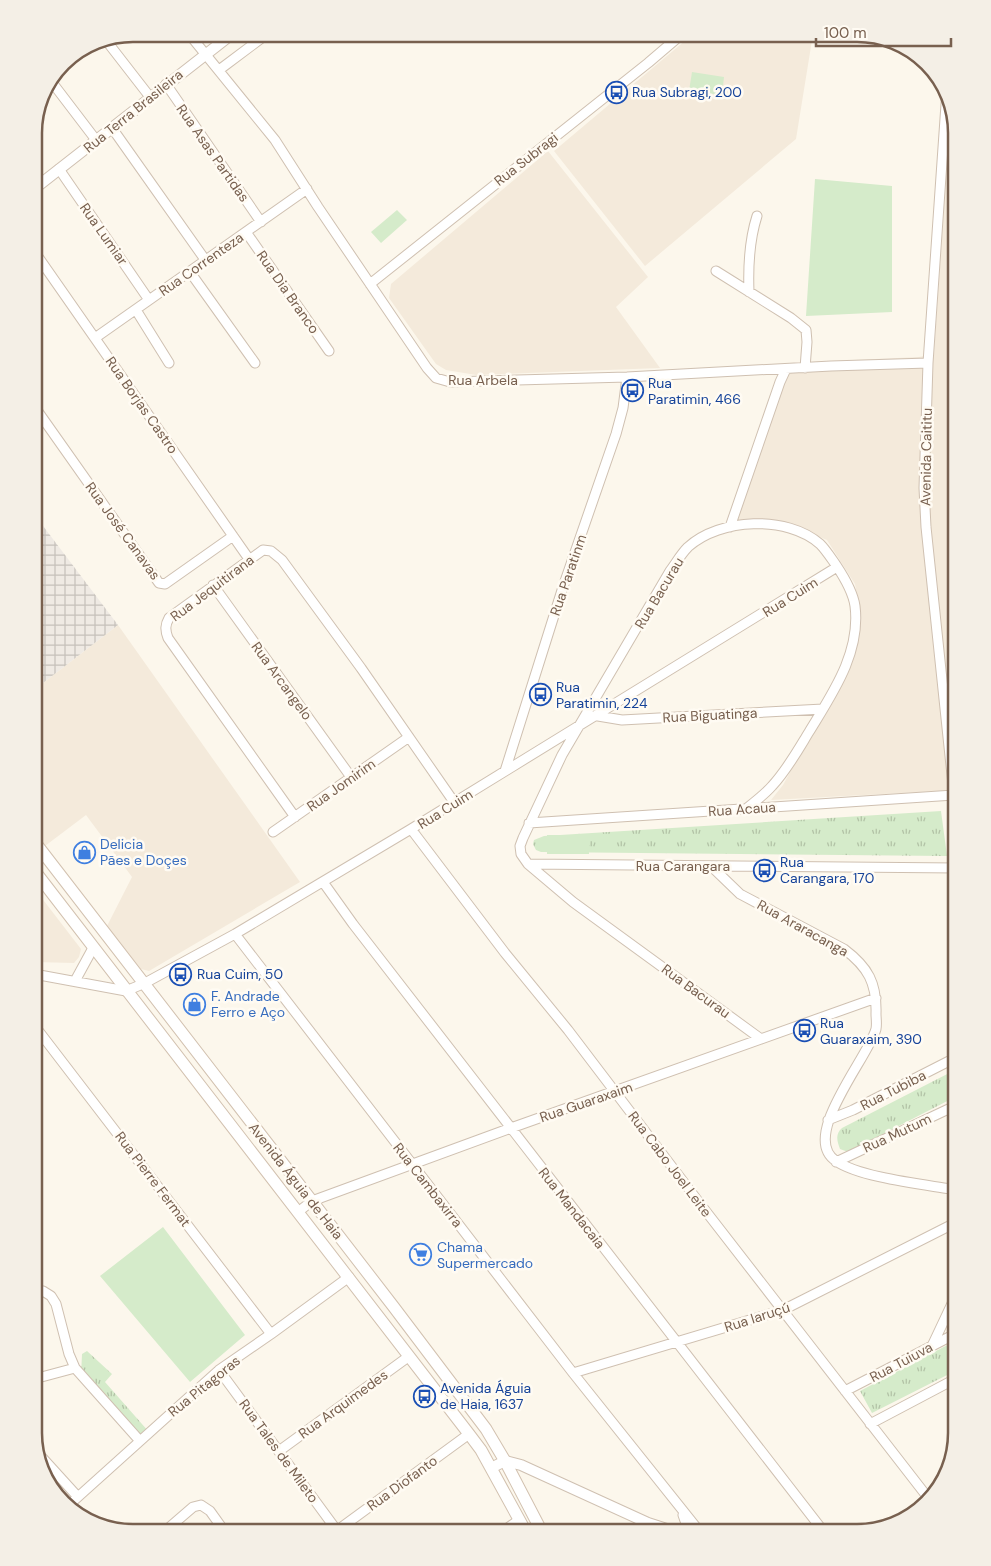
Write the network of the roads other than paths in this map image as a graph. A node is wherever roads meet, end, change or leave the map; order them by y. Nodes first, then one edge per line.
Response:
1 (195, 42) edge
2 (221, 42) edge
3 (256, 42) edge
4 (672, 43) edge
5 (110, 46) edge
6 (205, 54) junction
7 (219, 70) junction
8 (166, 84) junction
9 (56, 87) edge
10 (150, 97) junction
11 (945, 112) edge
12 (112, 128) junction
13 (96, 140) junction
14 (59, 169) junction
15 (43, 182) edge
16 (307, 189) junction
17 (758, 216) dead end
18 (260, 222) junction
19 (246, 232) junction
20 (206, 261) junction
21 (43, 264) edge
22 (716, 271) dead end
23 (190, 272) junction
24 (370, 284) junction
25 (749, 292) junction
26 (149, 300) junction
27 (136, 310) junction
28 (95, 338) junction
29 (329, 351) dead end
30 (169, 363) dead end
31 (255, 363) dead end
32 (928, 363) junction
33 (805, 368) junction
34 (786, 369) junction
35 (627, 377) junction
36 (43, 418) edge
37 (730, 527) junction
38 (233, 536) junction
39 (249, 558) junction
40 (837, 567) junction
41 (213, 585) junction
42 (823, 709) junction
43 (598, 716) junction
44 (580, 726) junction
45 (409, 737) junction
46 (948, 738) edge
47 (505, 771) junction
48 (351, 777) junction
49 (948, 796) edge
50 (454, 802) junction
51 (747, 808) junction
52 (295, 817) junction
53 (529, 823) junction
54 (411, 829) junction
55 (273, 832) dead end
56 (42, 852) edge
57 (528, 864) junction
58 (711, 866) junction
59 (948, 868) edge
60 (42, 881) edge
61 (323, 882) junction
62 (235, 934) junction
63 (93, 948) junction
64 (42, 975) edge
65 (75, 981) junction
66 (145, 984) junction
67 (126, 991) junction
68 (876, 998) junction
69 (42, 1036) edge
70 (761, 1039) junction
71 (948, 1062) edge
72 (616, 1092) junction
73 (948, 1109) edge
74 (828, 1120) junction
75 (511, 1128) junction
76 (836, 1162) junction
77 (412, 1164) junction
78 (948, 1189) edge
79 (312, 1201) junction
80 (298, 1212) junction
81 (948, 1227) edge
82 (349, 1277) junction
83 (42, 1290) edge
84 (783, 1310) junction
85 (948, 1312) edge
86 (271, 1334) junction
87 (948, 1338) edge
88 (676, 1342) junction
89 (932, 1346) junction
90 (408, 1357) junction
91 (75, 1368) junction
92 (219, 1370) junction
93 (573, 1373) junction
94 (42, 1377) edge
95 (948, 1383) edge
96 (845, 1391) junction
97 (870, 1424) junction
98 (469, 1434) junction
99 (140, 1441) junction
100 (279, 1451) junction
101 (505, 1461) junction
102 (48, 1464) edge
103 (491, 1468) junction
104 (925, 1494) edge
105 (78, 1497) junction
106 (73, 1501) edge
107 (679, 1505) junction
108 (519, 1520) junction
109 (174, 1523) edge
110 (219, 1523) edge
111 (330, 1523) edge
112 (348, 1523) edge
113 (648, 1523) edge
114 (514, 1524) edge
115 (521, 1524) edge
116 (538, 1524) edge
117 (686, 1524) edge
118 (694, 1524) edge
119 (818, 1524) edge

1 - 6 street, Rua Arbela
2 - 6 street, Rua Terra Brasileira
3 - 7 street
4 - 24 street, Rua Subragi
5 - 10 street
6 - 7 street, Rua Arbela
6 - 8 street, Rua Terra Brasileira
7 - 16 street, Rua Arbela
8 - 10 street, Rua Terra Brasileira
8 - 18 street, Rua Asas Partidas
9 - 13 street
10 - 12 street, Rua Terra Brasileira
11 - 32 street, Avenida Caititu
12 - 13 street, Rua Terra Brasileira
12 - 20 street
13 - 14 street, Rua Terra Brasileira
14 - 15 street, Rua Terra Brasileira
14 - 26 street, Rua Lumiar
16 - 18 street, Rua Correnteza
16 - 24 street, Rua Arbela
17 - 25 street
18 - 19 street, Rua Correnteza
19 - 20 street, Rua Correnteza
19 - 29 street, Rua Dia Branco
20 - 23 street, Rua Correnteza
21 - 28 street, Rua Borjas Castro
22 - 25 street
23 - 26 street, Rua Correnteza
23 - 31 street
24 - 35 street, Rua Arbela
25 - 33 street
26 - 27 street, Rua Correnteza
27 - 28 street, Rua Correnteza
27 - 30 street
28 - 38 street, Rua Borjas Castro
32 - 33 street, Rua Arbela
32 - 46 street, Avenida Caititu
33 - 34 street, Rua Arbela
34 - 35 street, Rua Arbela
34 - 37 street
35 - 47 street, Rua Paratinm
36 - 38 street, Rua José Canavas
37 - 40 street, Rua Bacurau
37 - 44 street, Rua Bacurau
38 - 39 street, Rua Borjas Castro
39 - 41 street, Rua Jequitirana
39 - 45 street, Rua Jequitirana
40 - 42 street, Rua Bacurau
40 - 43 street, Rua Cuim
41 - 48 street, Rua Arcangelo
41 - 52 street, Rua Jequitirana
42 - 43 street, Rua Biguatinga
42 - 51 street, Rua Bacurau
43 - 44 street, Rua Cuim
44 - 47 street, Rua Cuim
44 - 53 street, Rua Bacurau
45 - 48 street, Rua Jomirim
45 - 50 street, Rua Jequitirana
47 - 50 street, Rua Cuim
48 - 52 street, Rua Jomirim
49 - 51 street, Rua Acaua
50 - 54 street, Rua Cuim
51 - 53 street, Rua Acaua
52 - 55 street, Rua Jomirim
53 - 57 street, Rua Bacurau
54 - 61 street, Rua Cuim
54 - 72 street, Rua Cabo Joel Leite
56 - 66 main road, Avenida Águia de Haia
57 - 58 street, Rua Carangara
57 - 70 street, Rua Bacurau
58 - 59 street, Rua Carangara
58 - 68 street, Rua Araracanga
60 - 63 main road, Avenida Águia de Haia
61 - 62 street, Rua Cuim
61 - 75 street, Rua Mandacaia
62 - 66 street, Rua Cuim
62 - 77 street, Rua Cambaxirra
63 - 65 street
63 - 67 main road, Avenida Águia de Haia
64 - 65 street
65 - 67 street
66 - 67 street, Rua Cuim
66 - 79 main road, Avenida Águia de Haia
67 - 80 main road, Avenida Águia de Haia
68 - 70 street, Rua Guaraxaim
68 - 74 street, Rua Araracanga
69 - 86 street, Rua Pierre Fermat
70 - 72 street, Rua Guaraxaim
71 - 74 street, Rua Tubiba
72 - 75 street, Rua Guaraxaim
72 - 84 street, Rua Cabo Joel Leite
73 - 76 street, Rua Mutum
74 - 76 street, Rua Araracanga
75 - 77 street, Rua Guaraxaim
75 - 88 street, Rua Mandacaia
76 - 78 street
77 - 79 street, Rua Guaraxaim
77 - 93 street, Rua Cambaxirra
79 - 80 street, Rua Guaraxaim
79 - 101 main road, Avenida Águia de Haia
80 - 82 main road, Avenida Águia de Haia
81 - 84 street, Rua Iaruçú
82 - 86 street, Rua Pitagoras
82 - 90 main road, Avenida Águia de Haia
83 - 91 street
84 - 88 street, Rua Iaruçú
84 - 96 street, Rua Cabo Joel Leite
85 - 89 street
86 - 92 street, Rua Pitagoras
87 - 89 street, Rua Tuiuva
88 - 93 street, Rua Iaruçú
88 - 119 street, Rua Mandacaia
89 - 96 street, Rua Tuiuva
90 - 98 main road, Avenida Águia de Haia
90 - 100 street, Rua Arquimedes
91 - 94 street
91 - 99 street
92 - 99 street, Rua Pitagoras
92 - 100 street, Rua Tales de Mileto
93 - 107 street, Rua Cambaxirra
95 - 97 street
96 - 97 street, Rua Cabo Joel Leite
97 - 104 street, Rua Cabo Joel Leite
98 - 103 main road, Avenida Águia de Haia
98 - 112 street, Rua Diofanto
99 - 105 street, Rua Pitagoras
100 - 111 street, Rua Tales de Mileto
101 - 103 street
101 - 113 street
101 - 116 main road, Avenida Águia de Haia
102 - 105 street
103 - 108 main road, Avenida Águia de Haia
105 - 106 street, Rua Pitagoras
107 - 117 street, Rua Cambaxirra
107 - 118 street, Rua Cambaxirra
108 - 114 street
108 - 115 main road, Avenida Águia de Haia
109 - 110 street

